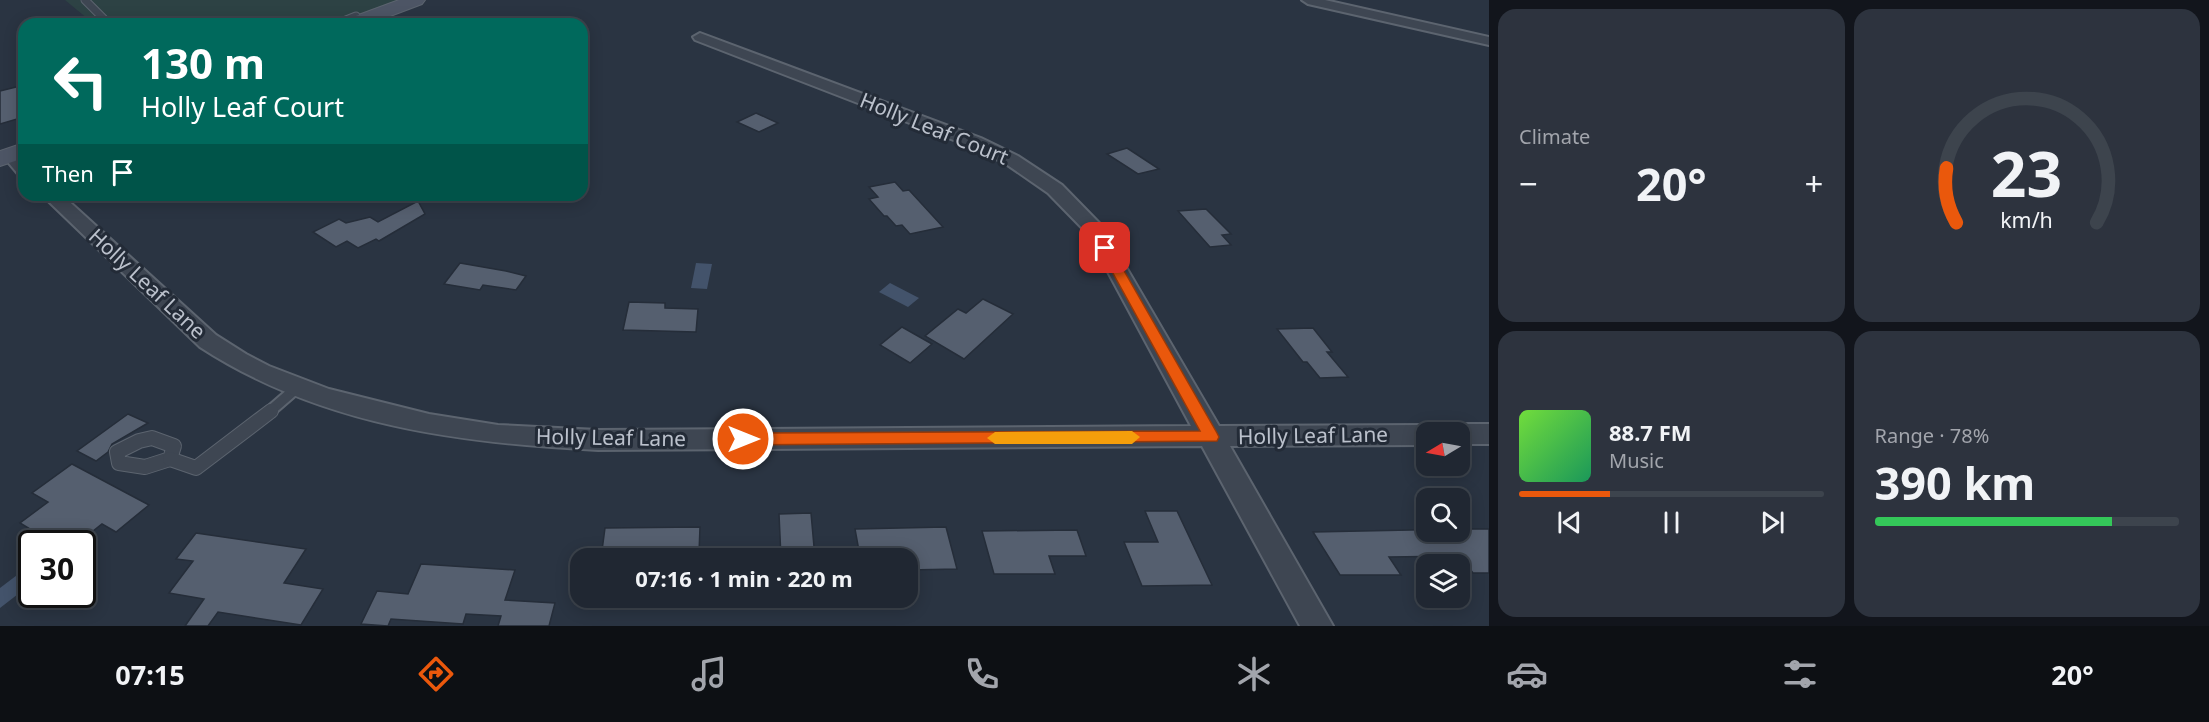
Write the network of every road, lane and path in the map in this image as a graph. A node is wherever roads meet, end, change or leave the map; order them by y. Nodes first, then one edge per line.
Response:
1 (85, 0) edge
2 (402, 0) edge
3 (416, 0) edge
4 (1308, 0) edge
5 (103, 18) edge
6 (352, 18) edge
7 (368, 18) edge
8 (700, 37) dead end
9 (1489, 41) edge
10 (57, 201) edge
11 (300, 386) junction
12 (1470, 434) edge
13 (1489, 434) edge
14 (1416, 435) edge
15 (1211, 437) junction
16 (170, 459) dead end
17 (1317, 626) edge

1 - 5 lane
2 - 6 lane
3 - 7 main road
4 - 9 street
8 - 15 street, Holly Leaf Court
10 - 11 street, Holly Leaf Lane
11 - 15 street, Holly Leaf Lane
11 - 16 lane
12 - 13 street
14 - 15 street, Holly Leaf Lane
15 - 17 street, Holly Leaf Court

